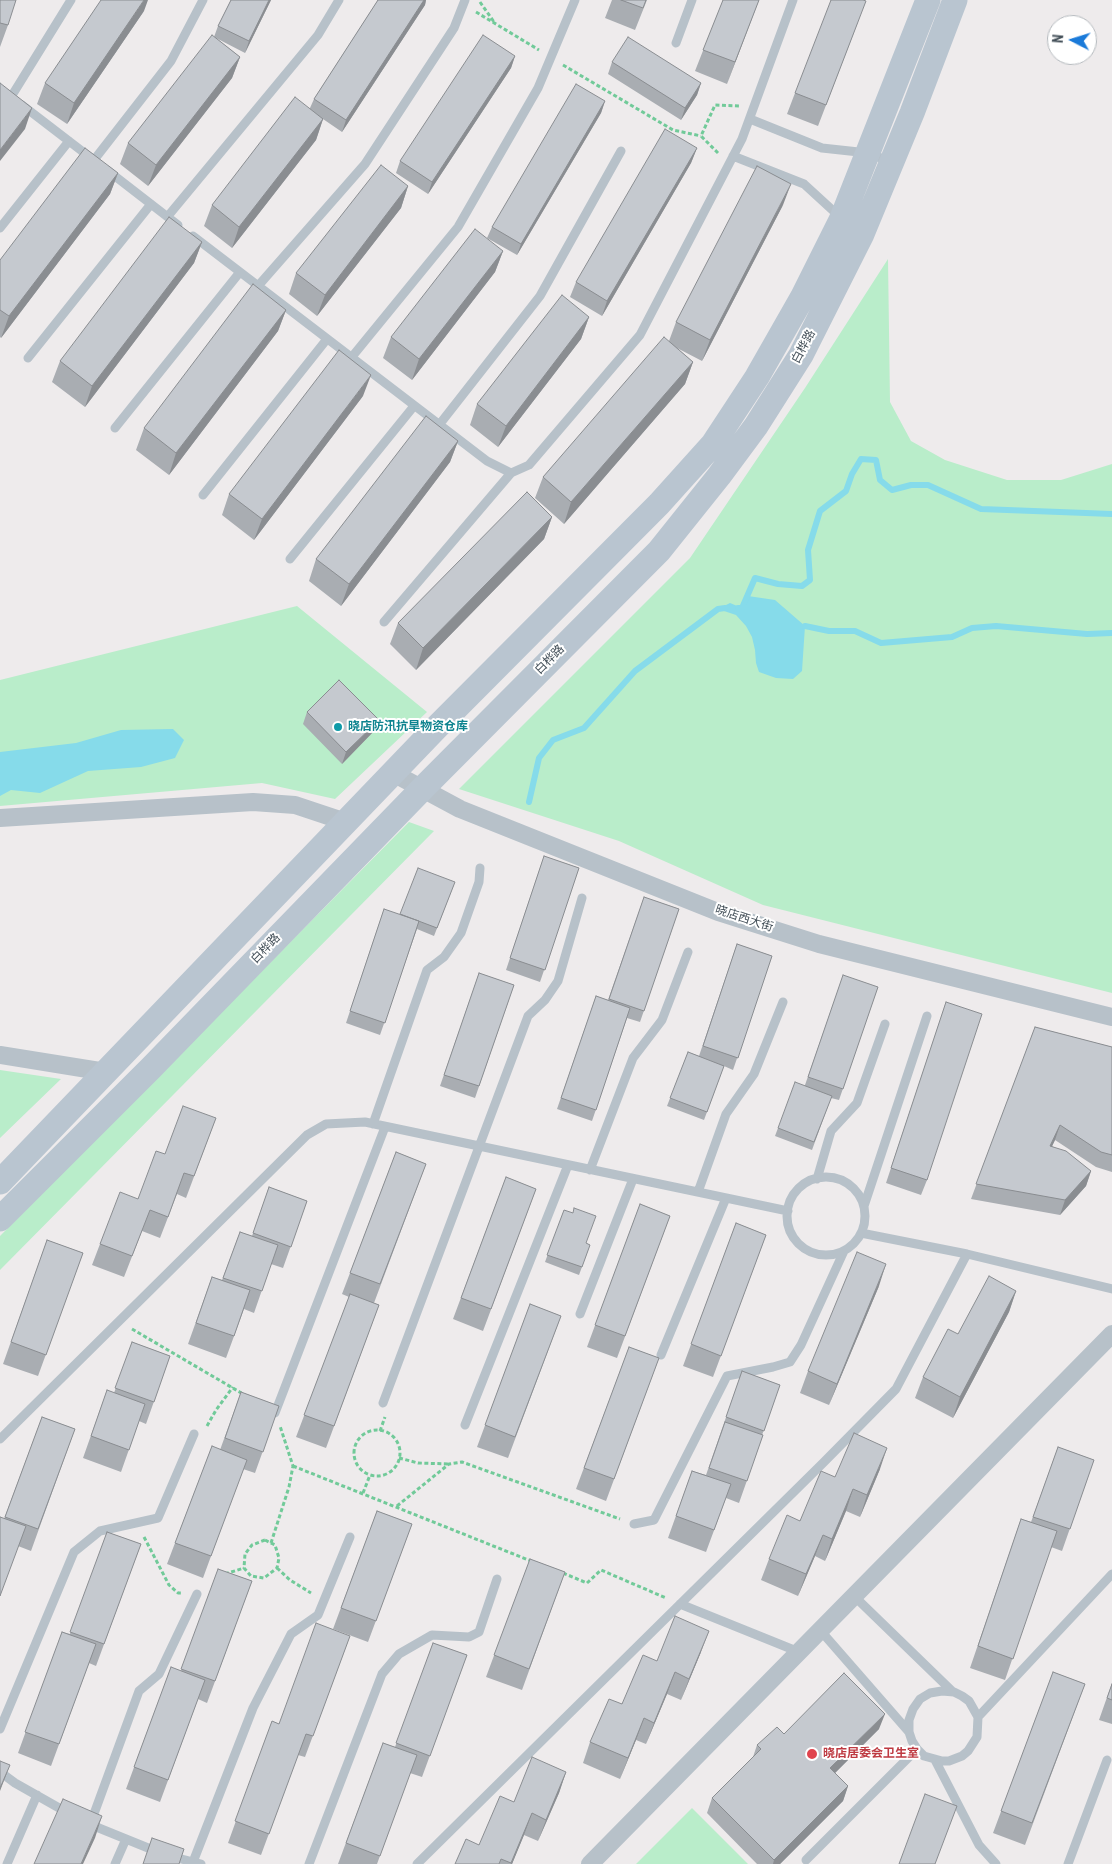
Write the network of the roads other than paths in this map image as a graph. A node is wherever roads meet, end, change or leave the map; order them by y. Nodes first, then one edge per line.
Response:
1 (71, 0) edge
2 (203, 0) edge
3 (339, 0) edge
4 (575, 0) edge
5 (692, 0) edge
6 (793, 0) edge
7 (928, 0) edge
8 (956, 0) edge
9 (464, 2) edge
10 (676, 43) dead end
11 (750, 119) junction
12 (69, 141) junction
13 (621, 152) dead end
14 (868, 153) junction
15 (94, 160) junction
16 (731, 160) junction
17 (891, 162) junction
18 (151, 204) junction
19 (168, 216) junction
20 (853, 223) junction
21 (0, 228) edge
22 (240, 272) junction
23 (258, 286) junction
24 (327, 339) junction
25 (28, 358) dead end
26 (351, 358) junction
27 (414, 406) junction
28 (438, 425) junction
29 (116, 428) dead end
30 (511, 472) junction
31 (203, 495) dead end
32 (290, 559) dead end
33 (384, 622) dead end
34 (393, 773) junction
35 (422, 789) junction
36 (0, 818) edge
37 (346, 822) junction
38 (480, 868) dead end
39 (582, 898) dead end
40 (688, 952) dead end
41 (783, 1002) dead end
42 (927, 1016) dead end
43 (1112, 1017) edge
44 (885, 1024) dead end
45 (0, 1055) edge
46 (106, 1072) junction
47 (373, 1124) junction
48 (385, 1127) junction
49 (479, 1146) junction
50 (568, 1165) junction
51 (590, 1170) junction
52 (817, 1178) junction
53 (633, 1179) junction
54 (0, 1182) edge
55 (698, 1192) junction
56 (726, 1198) junction
57 (864, 1206) junction
58 (788, 1211) junction
59 (0, 1219) edge
60 (861, 1233) junction
61 (844, 1251) junction
62 (967, 1254) junction
63 (1112, 1289) edge
64 (580, 1314) dead end
65 (1112, 1334) edge
66 (661, 1355) dead end
67 (383, 1403) dead end
68 (275, 1413) edge
69 (465, 1425) dead end
70 (194, 1434) road end
71 (0, 1439) edge
72 (634, 1524) road end
73 (350, 1537) dead end
74 (1112, 1574) edge
75 (497, 1579) dead end
76 (197, 1594) road end
77 (854, 1596) junction
78 (680, 1604) junction
79 (820, 1630) junction
80 (799, 1652) junction
81 (954, 1692) junction
82 (978, 1718) junction
83 (0, 1728) edge
84 (909, 1732) junction
85 (917, 1749) junction
86 (935, 1760) junction
87 (1108, 1760) dead end
88 (0, 1772) edge
89 (37, 1795) junction
90 (82, 1820) junction
91 (126, 1839) junction
92 (806, 1860) dead end
93 (197, 1863) edge
94 (7, 1864) edge
95 (115, 1864) edge
96 (310, 1864) edge
97 (417, 1864) edge
98 (590, 1864) edge
99 (996, 1864) edge
100 (1068, 1864) edge

1 - 12 lane
2 - 15 lane
3 - 19 lane
4 - 26 lane
5 - 10 lane
6 - 11 lane
7 - 14 street, 白桦路
8 - 17 street, 白桦路
9 - 23 lane
11 - 14 lane
11 - 16 lane
12 - 15 lane
12 - 21 lane
13 - 28 lane
14 - 17 lane
14 - 20 street, 白桦路
15 - 18 lane
16 - 20 lane
16 - 30 lane
17 - 20 street, 白桦路
18 - 19 lane
18 - 25 lane
19 - 22 lane
20 - 34 street, 白桦路
20 - 35 street, 白桦路
22 - 23 lane
22 - 29 lane
23 - 24 lane
24 - 26 lane
24 - 31 lane
26 - 27 lane
27 - 28 lane
27 - 32 lane
28 - 30 lane
30 - 33 lane
34 - 35 street, 晓店西大街
34 - 37 street, 白桦路
35 - 43 street, 晓店西大街
35 - 59 street, 白桦路
36 - 37 street
37 - 46 street, 白桦路
38 - 47 lane
39 - 49 lane
40 - 51 lane
41 - 55 lane
42 - 57 lane
44 - 52 lane
45 - 46 street
46 - 54 street, 白桦路
47 - 48 lane
47 - 71 lane
48 - 49 lane
48 - 68 lane
49 - 50 lane
49 - 67 lane
50 - 51 lane
50 - 69 lane
51 - 53 lane
52 - 57 lane
52 - 58 lane
53 - 55 lane
53 - 64 lane
55 - 56 lane
56 - 58 lane
56 - 66 lane
57 - 60 lane
58 - 61 lane
60 - 61 lane
60 - 62 lane
61 - 72 lane
62 - 63 lane
62 - 78 lane
65 - 77 street
70 - 83 lane
73 - 93 lane
74 - 82 lane
75 - 96 lane
76 - 90 lane
77 - 79 street
77 - 81 lane
78 - 80 lane
78 - 97 lane
79 - 80 street
79 - 84 lane
80 - 98 street
81 - 82 lane
81 - 84 lane
82 - 86 lane
84 - 85 lane
85 - 86 lane
85 - 92 lane
86 - 99 lane
87 - 100 lane
88 - 89 lane
89 - 90 lane
89 - 94 lane
90 - 91 lane
91 - 93 lane
91 - 95 lane

